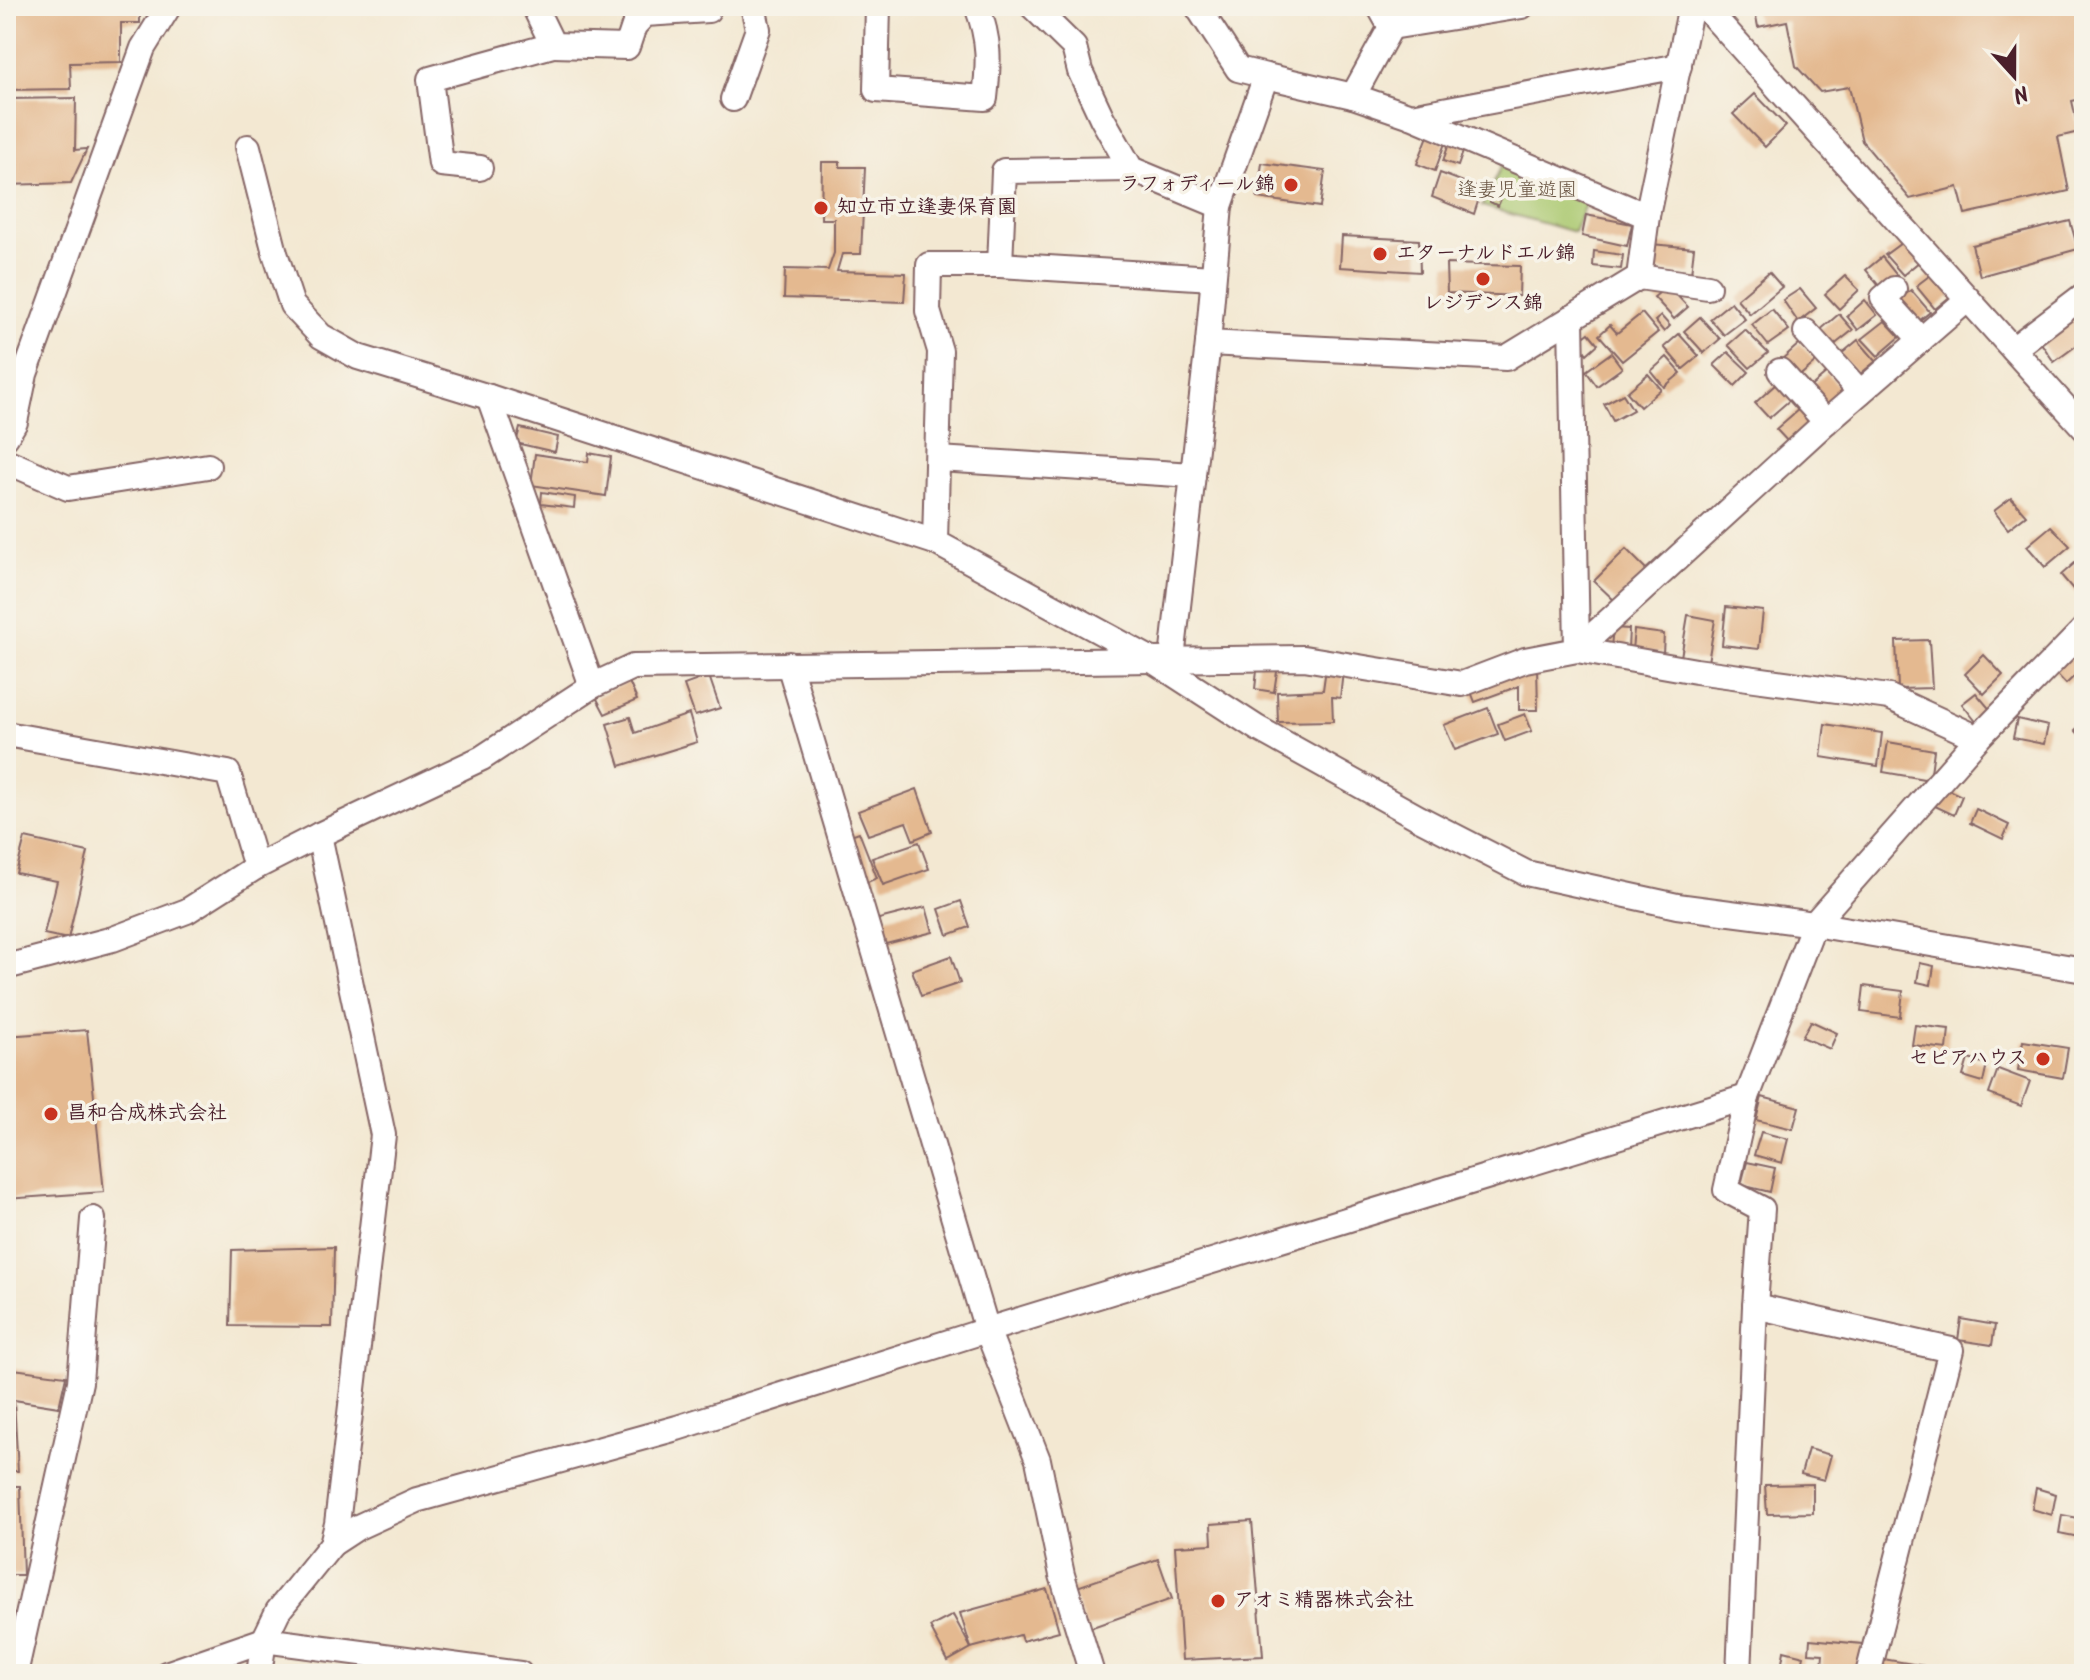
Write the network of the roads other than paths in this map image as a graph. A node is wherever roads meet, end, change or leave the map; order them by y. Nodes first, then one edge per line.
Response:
1 (169, 6) edge
2 (534, 6) edge
3 (753, 6) edge
4 (878, 6) edge
5 (977, 6) edge
6 (1032, 6) edge
7 (1197, 6) edge
8 (1522, 6) edge
9 (1691, 6) edge
10 (1704, 6) edge
11 (708, 10) dead end
12 (1385, 16) edge
13 (553, 45) junction
14 (1679, 66) junction
15 (1266, 76) junction
16 (1353, 96) junction
17 (733, 99) dead end
18 (1411, 116) junction
19 (248, 147) dead end
20 (480, 168) dead end
21 (1131, 169) junction
22 (1220, 206) junction
23 (1647, 216) junction
24 (1000, 265) junction
25 (1639, 277) junction
26 (1213, 278) junction
27 (1708, 287) dead end
28 (1894, 289) dead end
29 (2084, 295) edge
30 (1968, 299) junction
31 (1571, 318) junction
32 (1806, 332) dead end
33 (1921, 340) junction
34 (1208, 343) junction
35 (2013, 349) junction
36 (1780, 371) dead end
37 (1860, 392) junction
38 (489, 397) junction
39 (1826, 422) junction
40 (2084, 428) edge
41 (6, 437) edge
42 (939, 459) junction
43 (6, 461) edge
44 (208, 466) dead end
45 (1193, 475) junction
46 (935, 542) junction
47 (2084, 629) edge
48 (1577, 650) junction
49 (1162, 660) junction
50 (789, 664) junction
51 (592, 686) junction
52 (6, 734) edge
53 (1978, 738) junction
54 (319, 835) junction
55 (256, 867) junction
56 (1814, 924) junction
57 (6, 967) edge
58 (2084, 970) edge
59 (1747, 1097) junction
60 (93, 1219) dead end
61 (1755, 1306) junction
62 (987, 1330) junction
63 (332, 1544) junction
64 (264, 1640) junction
65 (15, 1674) edge
66 (166, 1674) edge
67 (259, 1674) edge
68 (520, 1674) edge
69 (1092, 1674) edge
70 (1739, 1674) edge
71 (1868, 1674) edge

1 - 41 street
2 - 13 street
3 - 17 street
4 - 5 street
6 - 21 street
7 - 15 street
8 - 12 street
9 - 14 street
10 - 30 street
11 - 13 street
12 - 16 street
13 - 20 street
14 - 18 street
14 - 23 street
15 - 16 street
15 - 22 street
16 - 18 street
18 - 23 street
19 - 38 street
21 - 22 street
21 - 24 street
22 - 26 street
23 - 25 street
24 - 26 street
24 - 42 street
25 - 27 street
25 - 31 street
26 - 34 street
28 - 33 street
29 - 35 street
30 - 33 street
30 - 35 street
31 - 34 street
31 - 48 street
32 - 37 street
33 - 37 street
34 - 45 street
35 - 40 street
36 - 39 street
37 - 39 street
38 - 46 street
38 - 51 street
39 - 48 street
42 - 45 street
42 - 46 street
43 - 44 street
45 - 49 street
46 - 49 street
47 - 53 street
48 - 49 street
48 - 53 street
49 - 50 street
49 - 56 street
50 - 51 street
50 - 62 street
51 - 54 street
52 - 55 street
53 - 56 street
54 - 55 street
54 - 63 street
55 - 57 street
56 - 58 street
56 - 59 street
59 - 61 street
59 - 62 street
60 - 65 street
61 - 70 street
61 - 71 street
62 - 63 street
62 - 69 street
63 - 64 street
64 - 66 street
64 - 67 street
64 - 68 street

